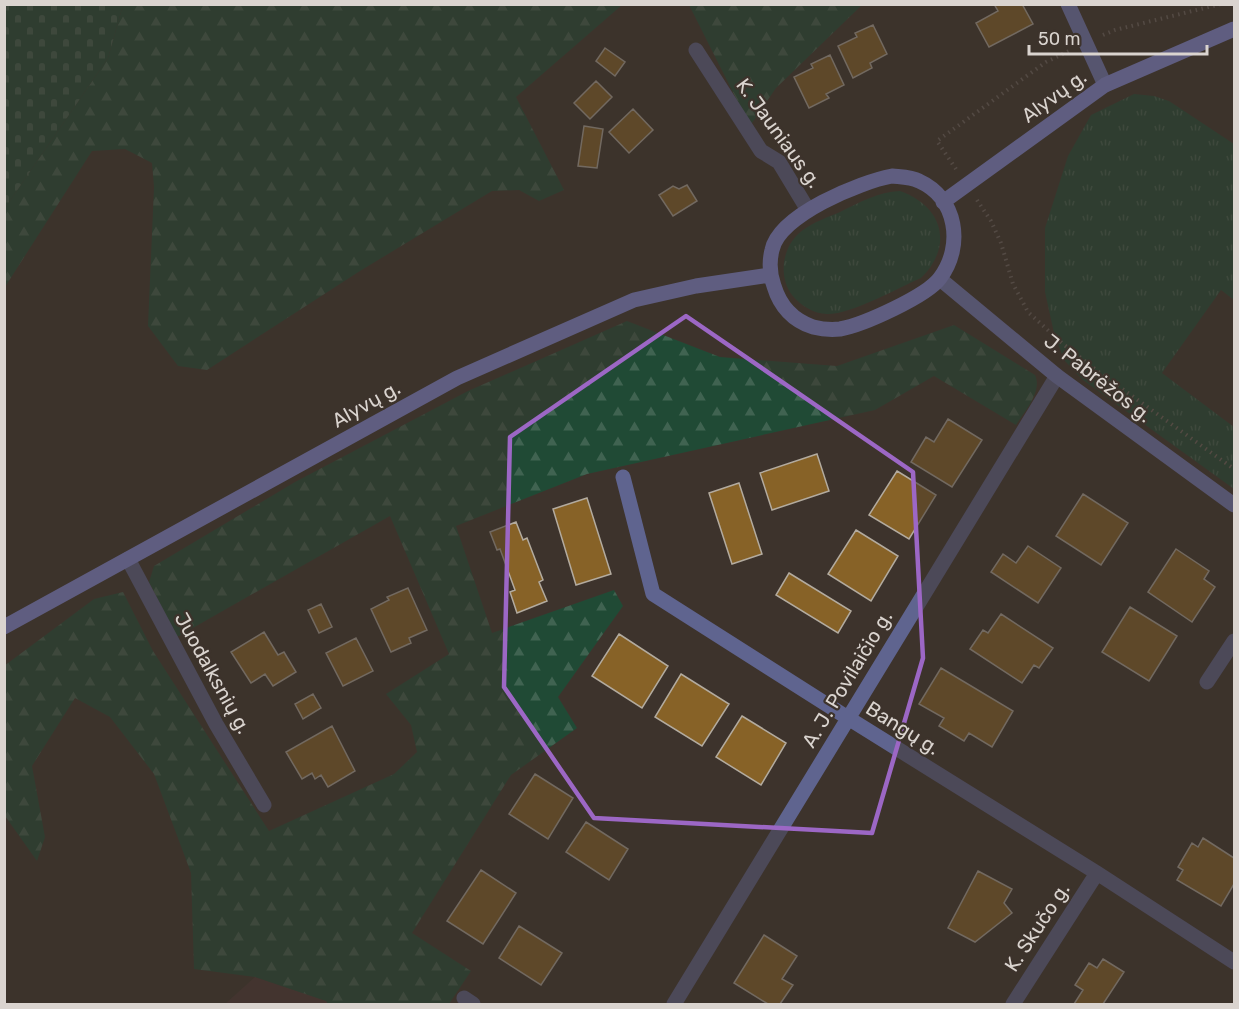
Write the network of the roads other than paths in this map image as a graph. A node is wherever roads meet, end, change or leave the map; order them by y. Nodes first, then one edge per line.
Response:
1 (1068, 4) edge
2 (1234, 29) edge
3 (696, 50) dead end
4 (1105, 85) junction
5 (943, 202) junction
6 (808, 210) junction
7 (770, 274) junction
8 (940, 279) junction
9 (1057, 376) junction
10 (623, 477) dead end
11 (1234, 505) edge
12 (128, 559) junction
13 (4, 627) edge
14 (1234, 641) edge
15 (1207, 682) dead end
16 (848, 718) junction
17 (264, 805) dead end
18 (1097, 873) junction
19 (1234, 962) edge
20 (674, 1005) edge
21 (1013, 1005) edge

1 - 4 street
2 - 4 main road, Alyvų g.
3 - 6 street, K. Jauniaus g.
4 - 5 main road, Alyvų g.
5 - 6 main road
5 - 8 main road
6 - 7 main road
7 - 8 main road
7 - 12 main road, Alyvų g.
8 - 9 street, J. Pabrėžos g.
9 - 11 street, J. Pabrėžos g.
9 - 16 street, A. J. Povilaičio g.
10 - 16 street, Bangų g.
12 - 13 main road, Alyvų g.
12 - 17 street, Juodalksnių g.
14 - 15 street
16 - 18 street, Bangų g.
16 - 20 street, A. J. Povilaičio g.
18 - 19 street, Bangų g.
18 - 21 street, K. Skučo g.

